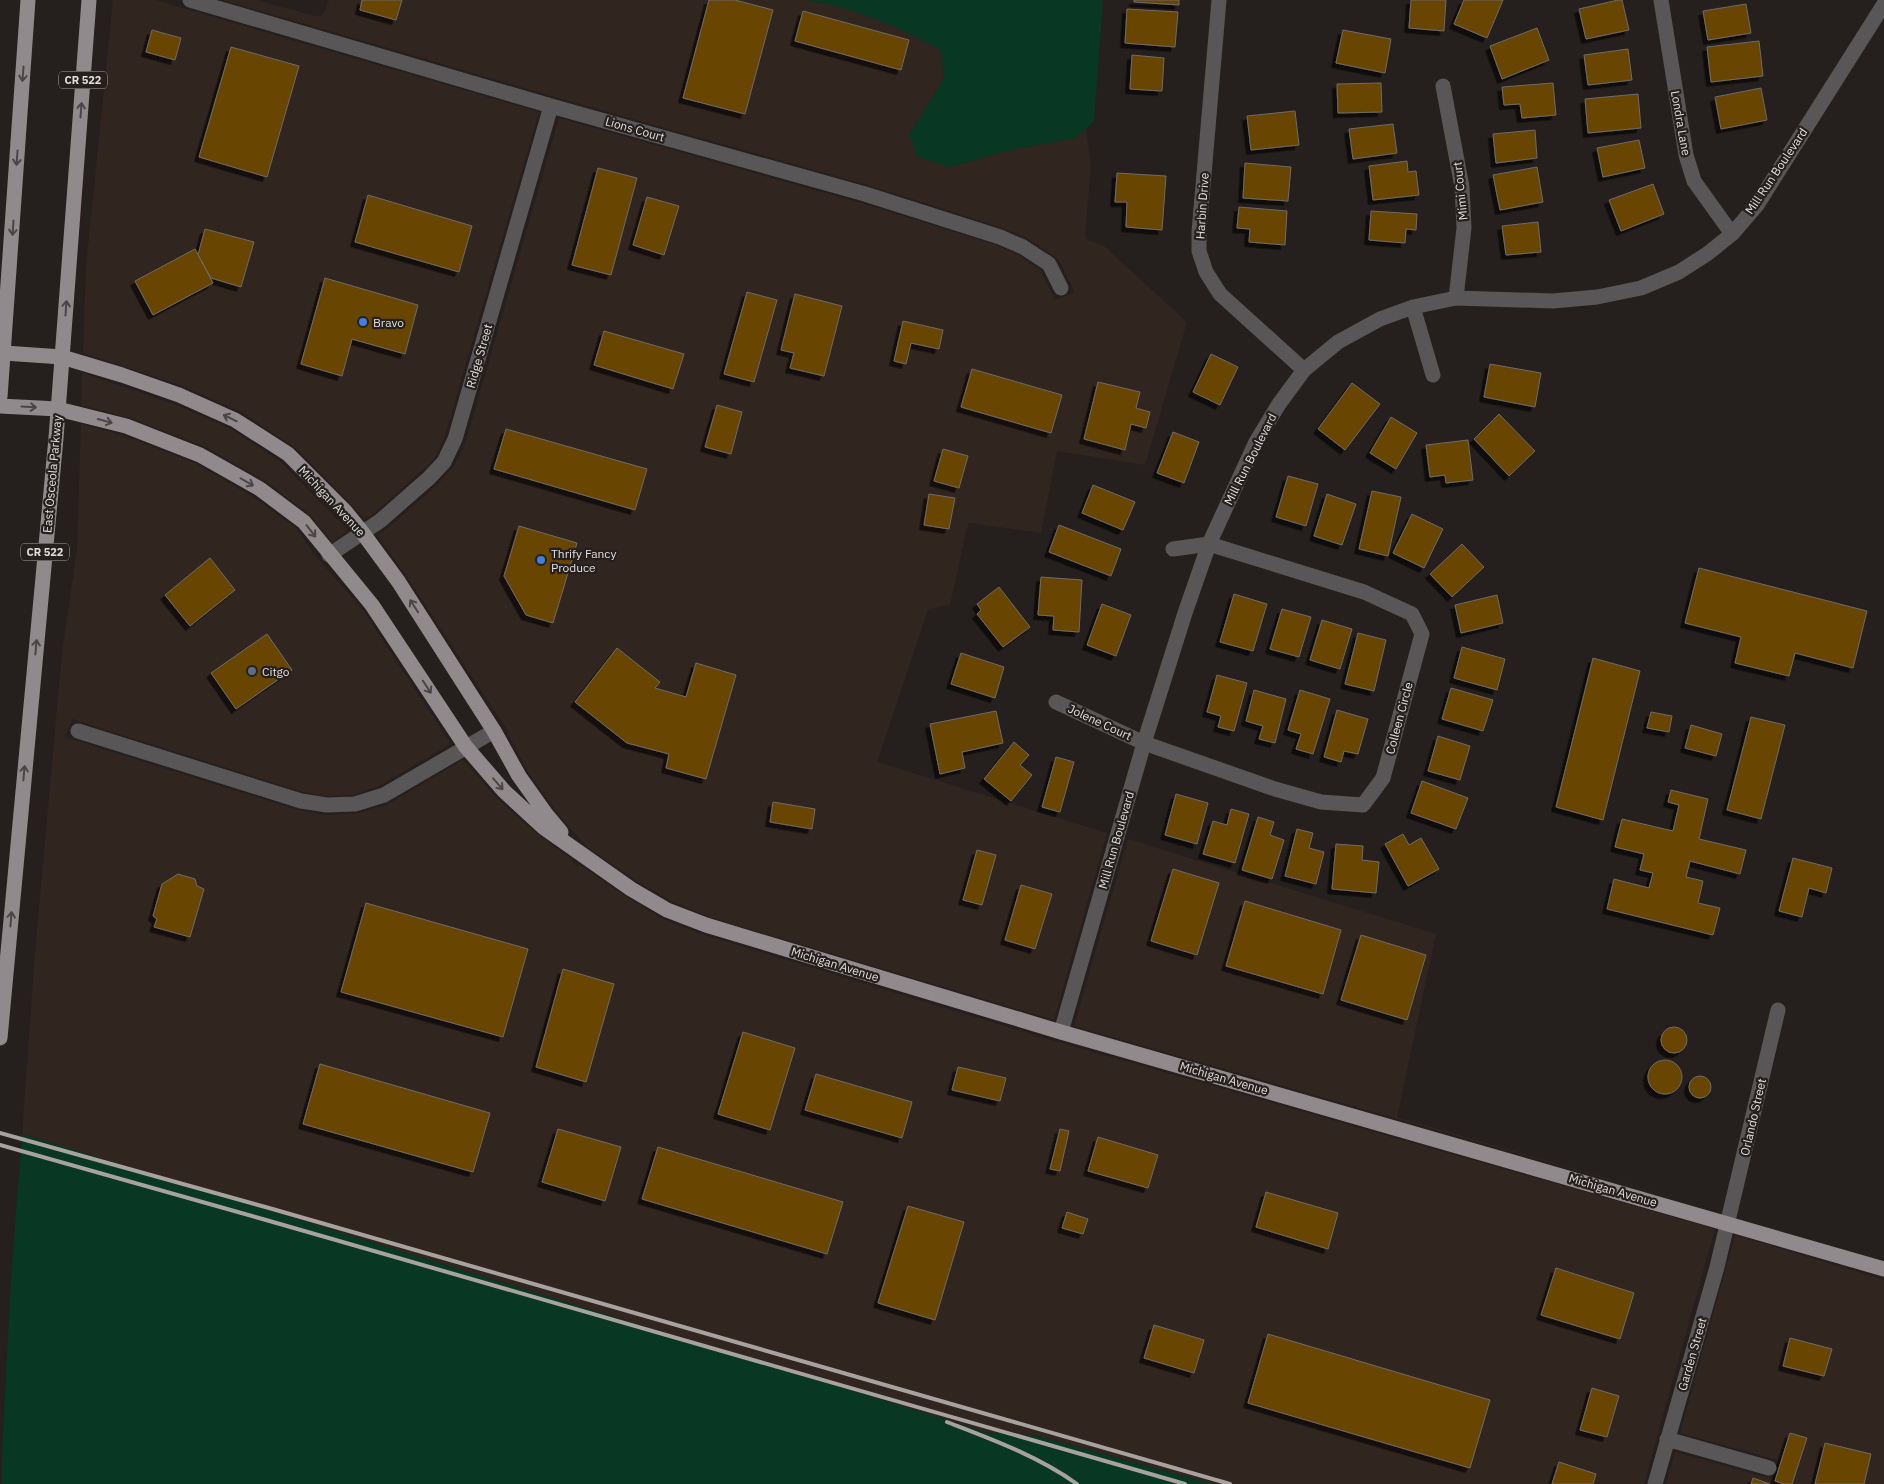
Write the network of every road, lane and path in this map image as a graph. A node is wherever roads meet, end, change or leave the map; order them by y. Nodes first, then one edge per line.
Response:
1 (28, 0) edge
2 (88, 0) edge
3 (190, 0) edge
4 (1219, 0) edge
5 (1661, 0) edge
6 (1884, 4) edge
7 (1443, 86) dead end
8 (551, 106) junction
9 (1732, 234) junction
10 (1061, 288) dead end
11 (1456, 298) junction
12 (1413, 307) junction
13 (4, 353) junction
14 (62, 357) junction
15 (1304, 370) junction
16 (1433, 375) dead end
17 (0, 396) edge
18 (0, 406) edge
19 (58, 409) junction
20 (362, 532) junction
21 (1209, 544) junction
22 (1173, 549) dead end
23 (329, 555) junction
24 (1056, 702) dead end
25 (494, 730) junction
26 (78, 731) dead end
27 (1144, 743) junction
28 (466, 747) junction
29 (578, 852) junction
30 (1778, 1010) dead end
31 (1061, 1032) junction
32 (0, 1038) edge
33 (1727, 1223) junction
34 (1884, 1269) edge
35 (1667, 1440) junction
36 (1769, 1468) dead end
37 (1655, 1484) edge

1 -> 13 main road
14 -> 2 main road, East Osceola Parkway / CR 522
3 - 8 street, Lions Court
4 - 15 street, Harbin Drive
5 - 9 street, Londra Lane
6 - 9 street, Mill Run Boulevard
7 - 11 street, Mimi Court
8 - 10 street, Lions Court
8 - 20 street, Ridge Street
9 - 11 street, Mill Run Boulevard
11 - 12 street, Mill Run Boulevard
12 - 15 street, Mill Run Boulevard
12 - 16 street
13 - 14 main road, Michigan Avenue
13 - 17 main road
14 - 19 main road, East Osceola Parkway / CR 522
20 -> 14 main road, Michigan Avenue
15 - 21 street, Mill Run Boulevard
18 -> 19 main road, Michigan Avenue
19 -> 23 main road, Michigan Avenue
32 -> 19 main road, East Osceola Parkway / CR 522
20 - 23 street, Ridge Street
25 -> 20 main road, Michigan Avenue
21 - 22 street
21 - 27 street, Mill Run Boulevard
21 - 27 street, Colleen Circle
23 -> 28 main road, Michigan Avenue
24 - 27 street, Jolene Court
25 - 28 street
25 - 29 main road, Michigan Avenue
26 - 28 street
27 - 31 street, Mill Run Boulevard
28 -> 29 main road, Michigan Avenue
29 - 31 main road, Michigan Avenue
30 - 33 street, Orlando Street
31 - 33 main road, Michigan Avenue
33 - 34 main road, Michigan Avenue
33 - 35 street, Garden Street
35 - 36 street
35 - 37 street, Garden Street

